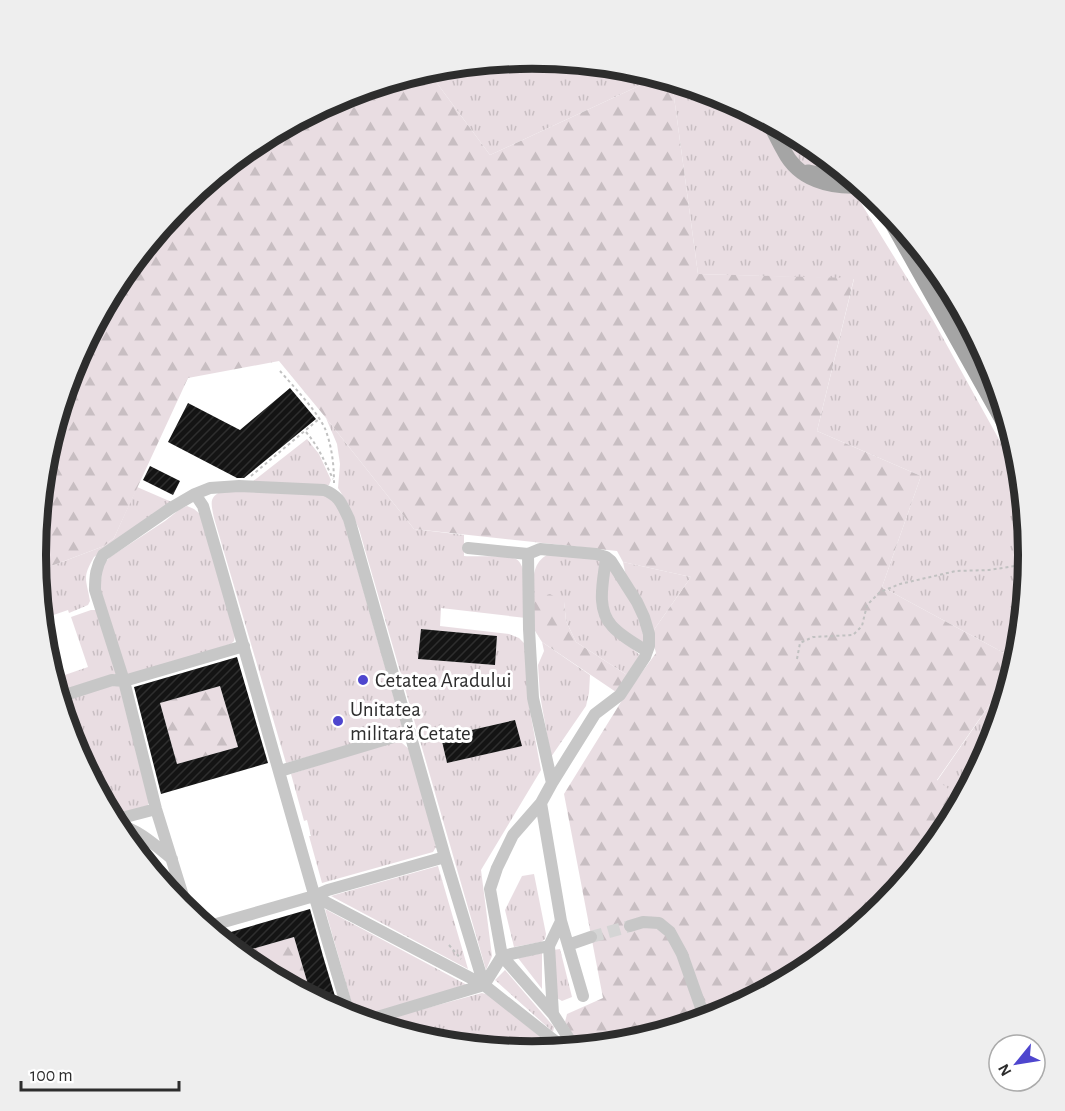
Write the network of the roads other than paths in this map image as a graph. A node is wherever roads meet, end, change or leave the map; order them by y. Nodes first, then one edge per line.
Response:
1 (775, 134) edge
2 (800, 171) junction
3 (831, 172) edge
4 (848, 186) edge
5 (901, 239) edge
6 (996, 408) edge
7 (195, 494) junction
8 (468, 548) dead end
9 (528, 554) junction
10 (606, 557) junction
11 (244, 646) junction
12 (647, 651) junction
13 (124, 681) junction
14 (67, 694) edge
15 (410, 732) junction
16 (280, 771) junction
17 (552, 783) junction
18 (541, 803) junction
19 (156, 809) junction
20 (124, 819) edge
21 (129, 827) edge
22 (445, 857) junction
23 (172, 859) junction
24 (182, 891) edge
25 (314, 896) junction
26 (561, 921) junction
27 (216, 924) edge
28 (630, 926) tunnel mouth
29 (591, 937) tunnel mouth
30 (568, 945) junction
31 (549, 946) junction
32 (502, 956) junction
33 (483, 985) junction
34 (583, 996) dead end
35 (346, 1005) edge
36 (702, 1011) edge
37 (553, 1014) junction
38 (378, 1017) edge
39 (569, 1039) edge
40 (554, 1041) edge

1 - 2 main road
2 - 3 main road
2 - 4 main road
5 - 6 main road
7 - 11 lane
7 - 13 lane
7 - 15 lane
8 - 9 lane
9 - 10 lane
9 - 17 lane
10 - 12 lane
10 - 12 lane
11 - 13 lane
11 - 16 lane
12 - 17 lane
13 - 14 lane
13 - 19 lane
15 - 16 lane
15 - 22 lane
16 - 25 lane
17 - 18 lane
18 - 26 lane
18 - 32 lane
19 - 20 lane
19 - 23 lane
21 - 23 lane
22 - 25 lane
22 - 33 lane
23 - 24 lane
25 - 27 lane
25 - 33 lane
25 - 35 lane
26 - 30 lane
26 - 31 lane
28 - 36 lane
29 - 30 lane
30 - 34 lane
31 - 32 lane
31 - 37 lane
32 - 33 lane
32 - 37 lane
33 - 38 lane
33 - 40 lane
37 - 39 lane

